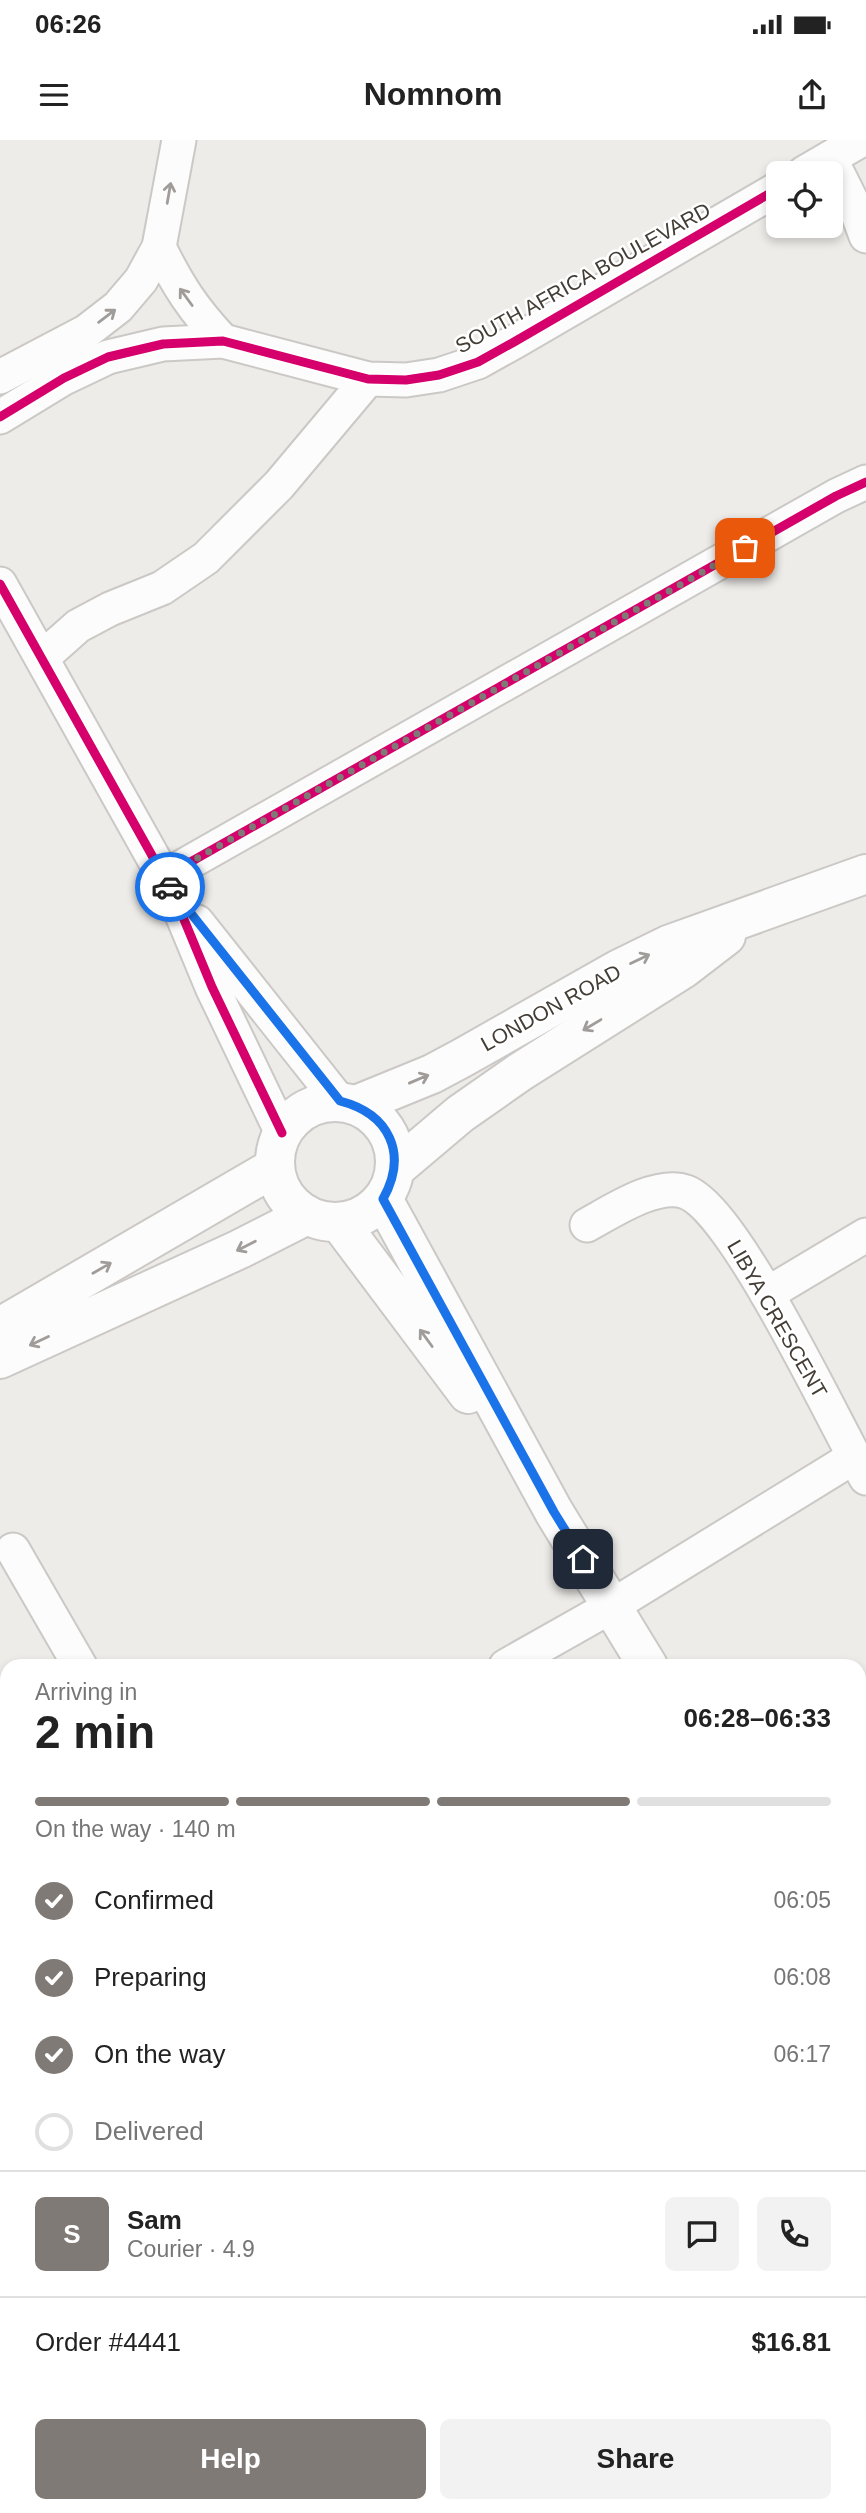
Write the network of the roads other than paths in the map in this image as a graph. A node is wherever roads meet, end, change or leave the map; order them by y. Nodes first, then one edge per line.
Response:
1 (179, 140) edge
2 (861, 140) edge
3 (825, 161) edge
4 (766, 196) edge
5 (843, 196) edge
6 (866, 236) edge
7 (159, 247) junction
8 (223, 341) junction
9 (0, 377) edge
10 (368, 379) junction
11 (0, 417) edge
12 (866, 482) edge
13 (0, 584) edge
14 (42, 658) junction
15 (866, 874) edge
16 (169, 885) junction
17 (750, 918) junction
18 (348, 1103) junction
19 (278, 1150) junction
20 (389, 1184) junction
21 (323, 1219) junction
22 (587, 1225) dead end
23 (866, 1235) edge
24 (767, 1294) junction
25 (0, 1326) edge
26 (0, 1359) edge
27 (860, 1467) edge
28 (554, 1512) junction
29 (13, 1550) dead end
30 (612, 1606) junction
31 (76, 1659) edge
32 (518, 1659) edge
33 (644, 1659) edge

7 -> 1 street
2 - 3 street
4 - 10 street, SOUTH AFRICA BOULEVARD
5 - 6 street
8 -> 7 street
9 -> 7 street
8 - 10 street, SOUTH AFRICA BOULEVARD
8 - 11 street, SOUTH AFRICA BOULEVARD
10 - 14 street
12 - 16 street
13 - 14 street
14 - 16 street
15 - 17 street, LONDON ROAD
16 - 18 street
16 - 19 street
18 -> 17 street, LONDON ROAD
17 -> 20 street, LONDON ROAD
18 - 19 street
18 - 20 street
19 - 21 street
25 -> 19 street
20 - 21 street
20 - 28 street
21 -> 26 street
28 -> 21 street
22 - 24 street, LIBYA CRESCENT
23 - 24 street
24 - 27 street, LIBYA CRESCENT
27 - 30 street
28 - 30 street
29 - 31 street
30 - 32 street
30 - 33 street

